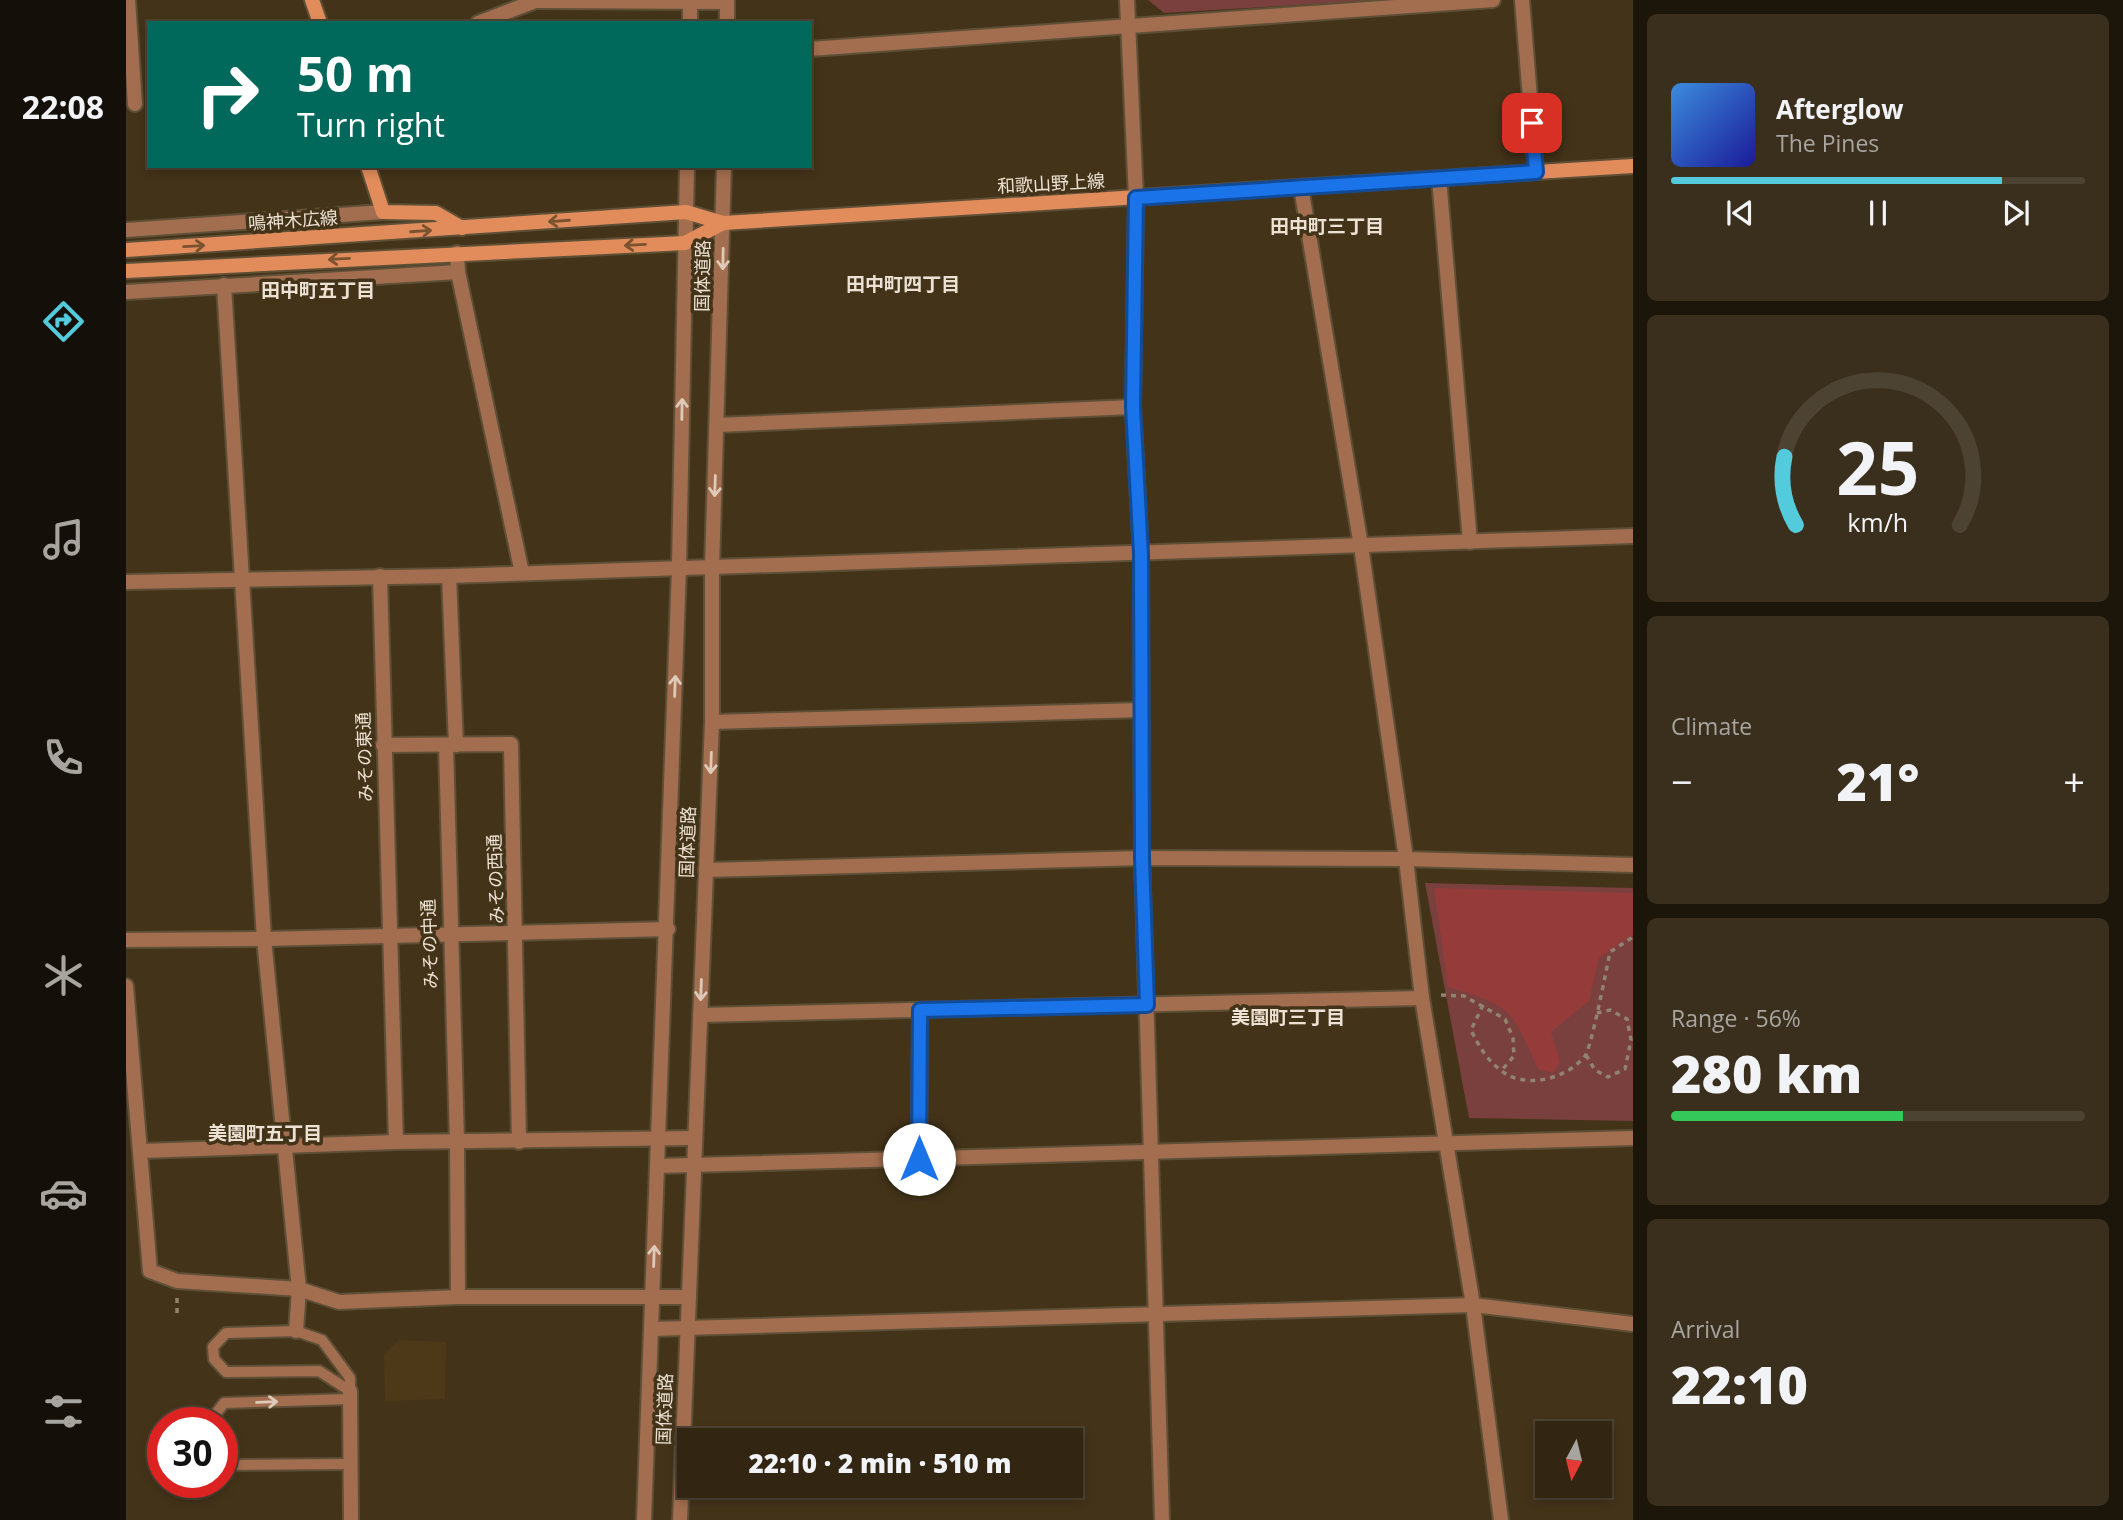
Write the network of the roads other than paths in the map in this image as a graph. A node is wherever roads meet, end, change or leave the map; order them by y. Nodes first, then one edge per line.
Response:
1 (128, 0) edge
2 (312, 0) edge
3 (538, 0) edge
4 (1127, 0) edge
5 (1493, 0) edge
6 (1522, 0) edge
7 (690, 1) edge
8 (727, 1) edge
9 (319, 21) edge
10 (483, 21) edge
11 (690, 21) edge
12 (727, 21) edge
13 (1128, 26) junction
14 (812, 49) edge
15 (137, 104) edge
16 (1633, 166) edge
17 (369, 168) edge
18 (687, 168) edge
19 (724, 168) edge
20 (1536, 172) junction
21 (1439, 178) junction
22 (1301, 187) junction
23 (1136, 198) junction
24 (383, 212) junction
25 (686, 212) junction
26 (723, 223) junction
27 (462, 228) junction
28 (126, 230) edge
29 (685, 243) junction
30 (126, 250) edge
31 (457, 253) junction
32 (126, 271) edge
33 (458, 272) junction
34 (224, 285) junction
35 (126, 292) edge
36 (1133, 407) junction
37 (718, 425) junction
38 (1633, 536) edge
39 (1470, 542) junction
40 (1361, 546) junction
41 (1141, 554) junction
42 (679, 568) junction
43 (712, 568) junction
44 (522, 573) junction
45 (380, 576) junction
46 (449, 576) junction
47 (126, 582) edge
48 (243, 582) junction
49 (1141, 710) junction
50 (712, 722) junction
51 (383, 745) junction
52 (451, 745) junction
53 (1142, 858) junction
54 (1406, 859) junction
55 (1633, 865) edge
56 (706, 870) junction
57 (668, 929) junction
58 (517, 933) junction
59 (389, 937) junction
60 (449, 937) junction
61 (264, 939) junction
62 (126, 940) edge
63 (126, 986) edge
64 (1422, 998) junction
65 (1147, 1005) junction
66 (920, 1010) junction
67 (700, 1016) junction
68 (695, 1138) junction
69 (1633, 1138) edge
70 (659, 1139) junction
71 (1448, 1141) junction
72 (396, 1142) junction
73 (457, 1142) junction
74 (519, 1142) junction
75 (284, 1146) junction
76 (142, 1151) junction
77 (1152, 1153) junction
78 (919, 1159) junction
79 (695, 1165) junction
80 (657, 1166) junction
81 (299, 1289) junction
82 (458, 1297) junction
83 (653, 1297) junction
84 (689, 1297) junction
85 (1473, 1305) junction
86 (1156, 1314) junction
87 (1633, 1325) edge
88 (688, 1327) junction
89 (651, 1329) junction
90 (296, 1331) junction
91 (350, 1395) junction
92 (221, 1407) edge
93 (350, 1464) junction
94 (238, 1465) edge
95 (351, 1520) edge
96 (644, 1520) edge
97 (680, 1520) edge
98 (1162, 1520) edge
99 (1501, 1520) edge

1 - 15 street
2 - 9 main road
3 - 7 street
3 - 10 street
4 - 13 street
5 - 13 street
6 - 20 street
7 - 8 street
7 - 11 street
8 - 12 street
13 - 14 street
13 - 23 street
16 - 20 main road, 和歌山野上線
17 - 24 main road
18 - 25 street, 国体道路
19 - 26 street, 国体道路
20 - 21 main road, 和歌山野上線
21 - 22 main road, 和歌山野上線
21 - 39 street
22 - 23 main road, 和歌山野上線
22 - 40 street
23 - 26 main road, 和歌山野上線
23 - 36 street
24 - 27 main road
24 - 28 street
25 - 26 main road, 和歌山野上線
25 -> 27 main road, 和歌山野上線
25 - 29 street, 国体道路
26 - 29 main road, 和歌山野上線
26 -> 37 street, 国体道路
30 -> 27 main road, 鳴神木広線
29 -> 31 main road, 和歌山野上線
42 -> 29 street, 国体道路
31 -> 32 main road
31 - 33 street
33 - 34 street
33 - 44 street
34 - 35 street
34 - 48 street
36 - 37 street
36 - 41 street
37 -> 43 street, 国体道路
38 - 39 street
39 - 40 street
40 - 41 street
40 - 54 street
41 - 43 street
41 - 49 street
42 - 43 street
42 - 44 street
57 -> 42 street, 国体道路
43 - 50 street, 国体道路
44 - 46 street
45 - 46 street
45 - 48 street
45 - 51 street, みその東通
46 - 52 street, みその中通
47 - 48 street
48 - 61 street
49 - 50 street
49 - 53 street
50 -> 56 street, 国体道路
51 - 52 street, みその西通
51 - 59 street, みその東通
52 - 58 street, みその西通
52 - 60 street, みその中通
53 - 54 street
53 - 56 street
53 - 65 street
54 - 55 street
54 - 64 street
56 -> 67 street, 国体道路
57 - 58 street
57 - 70 street, 国体道路
58 - 60 street
58 - 74 street, みその西通
59 - 60 street
59 - 61 street
59 - 72 street, みその東通
60 - 73 street, みその中通
61 - 62 street
61 - 75 street
63 - 76 street
64 - 65 street
64 - 71 street
65 - 66 street
65 - 77 street
66 - 67 street
66 - 78 street
67 - 68 street, 国体道路
68 - 70 street
68 - 79 street, 国体道路
69 - 71 street
70 - 74 street
70 - 80 street, 国体道路
71 - 77 street
71 - 85 street
72 - 73 street
72 - 75 street
73 - 74 street
73 - 82 street, みその中通
75 - 76 street
75 - 81 street
76 - 81 street
77 - 78 street
77 - 86 street
78 - 79 street
79 - 80 street
79 - 84 street, 国体道路
83 -> 80 street, 国体道路
81 - 82 street
81 - 90 street
82 - 83 street
83 - 84 street
83 - 89 street, 国体道路
84 - 88 street, 国体道路
85 - 86 street
85 - 87 street
85 - 99 street
86 - 88 street
86 - 98 street
88 - 89 street
88 - 97 street, 国体道路
89 - 96 street, 国体道路
90 - 91 lane
90 - 91 lane
92 -> 91 lane
91 - 93 street
93 - 94 lane
93 - 95 street

